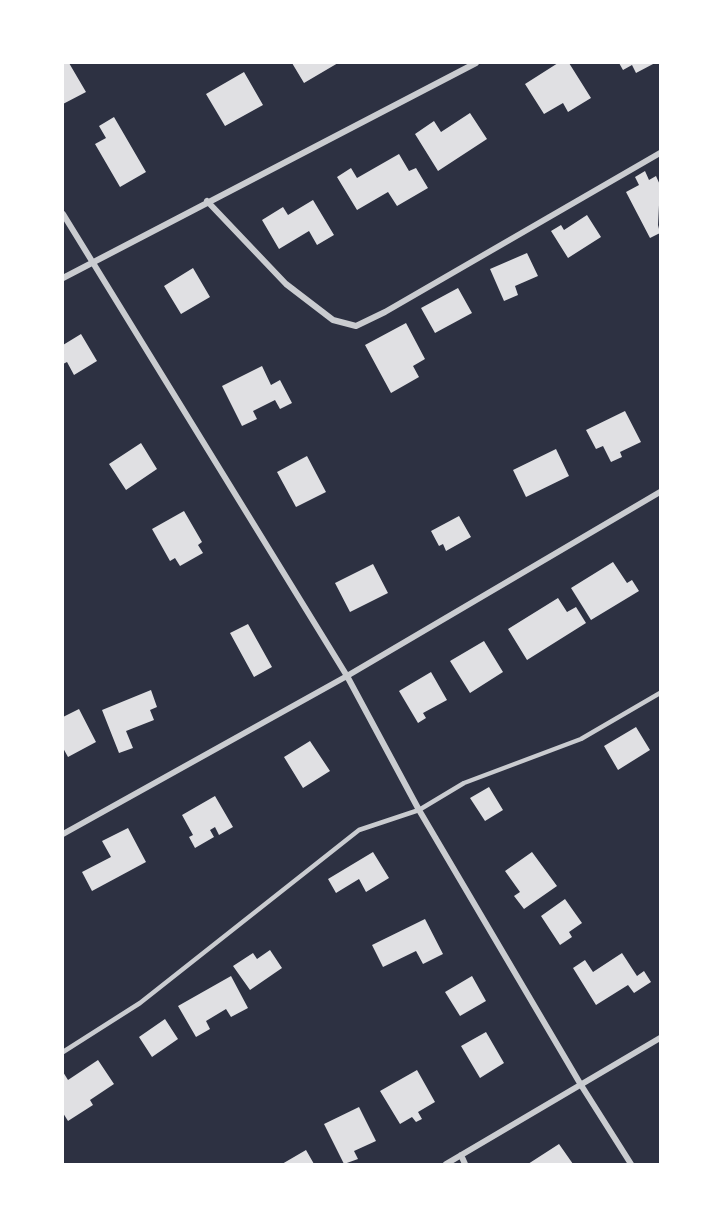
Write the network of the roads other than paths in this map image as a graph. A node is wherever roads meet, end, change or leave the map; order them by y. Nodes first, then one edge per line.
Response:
1 (476, 63) edge
2 (660, 153) edge
3 (207, 201) junction
4 (63, 214) edge
5 (91, 261) junction
6 (63, 278) edge
7 (660, 492) edge
8 (347, 676) junction
9 (660, 693) edge
10 (420, 810) junction
11 (63, 834) edge
12 (660, 1038) edge
13 (63, 1052) edge
14 (580, 1085) junction
15 (461, 1155) junction
16 (446, 1164) edge
17 (465, 1164) edge
18 (630, 1164) edge

1 - 3 street
2 - 3 street
3 - 5 street
4 - 5 street
5 - 6 street
5 - 8 street
7 - 8 street
8 - 10 street
8 - 11 street
9 - 10 lane
10 - 13 lane
10 - 14 street
12 - 14 street
14 - 15 street
14 - 18 street
15 - 16 street
15 - 17 street

